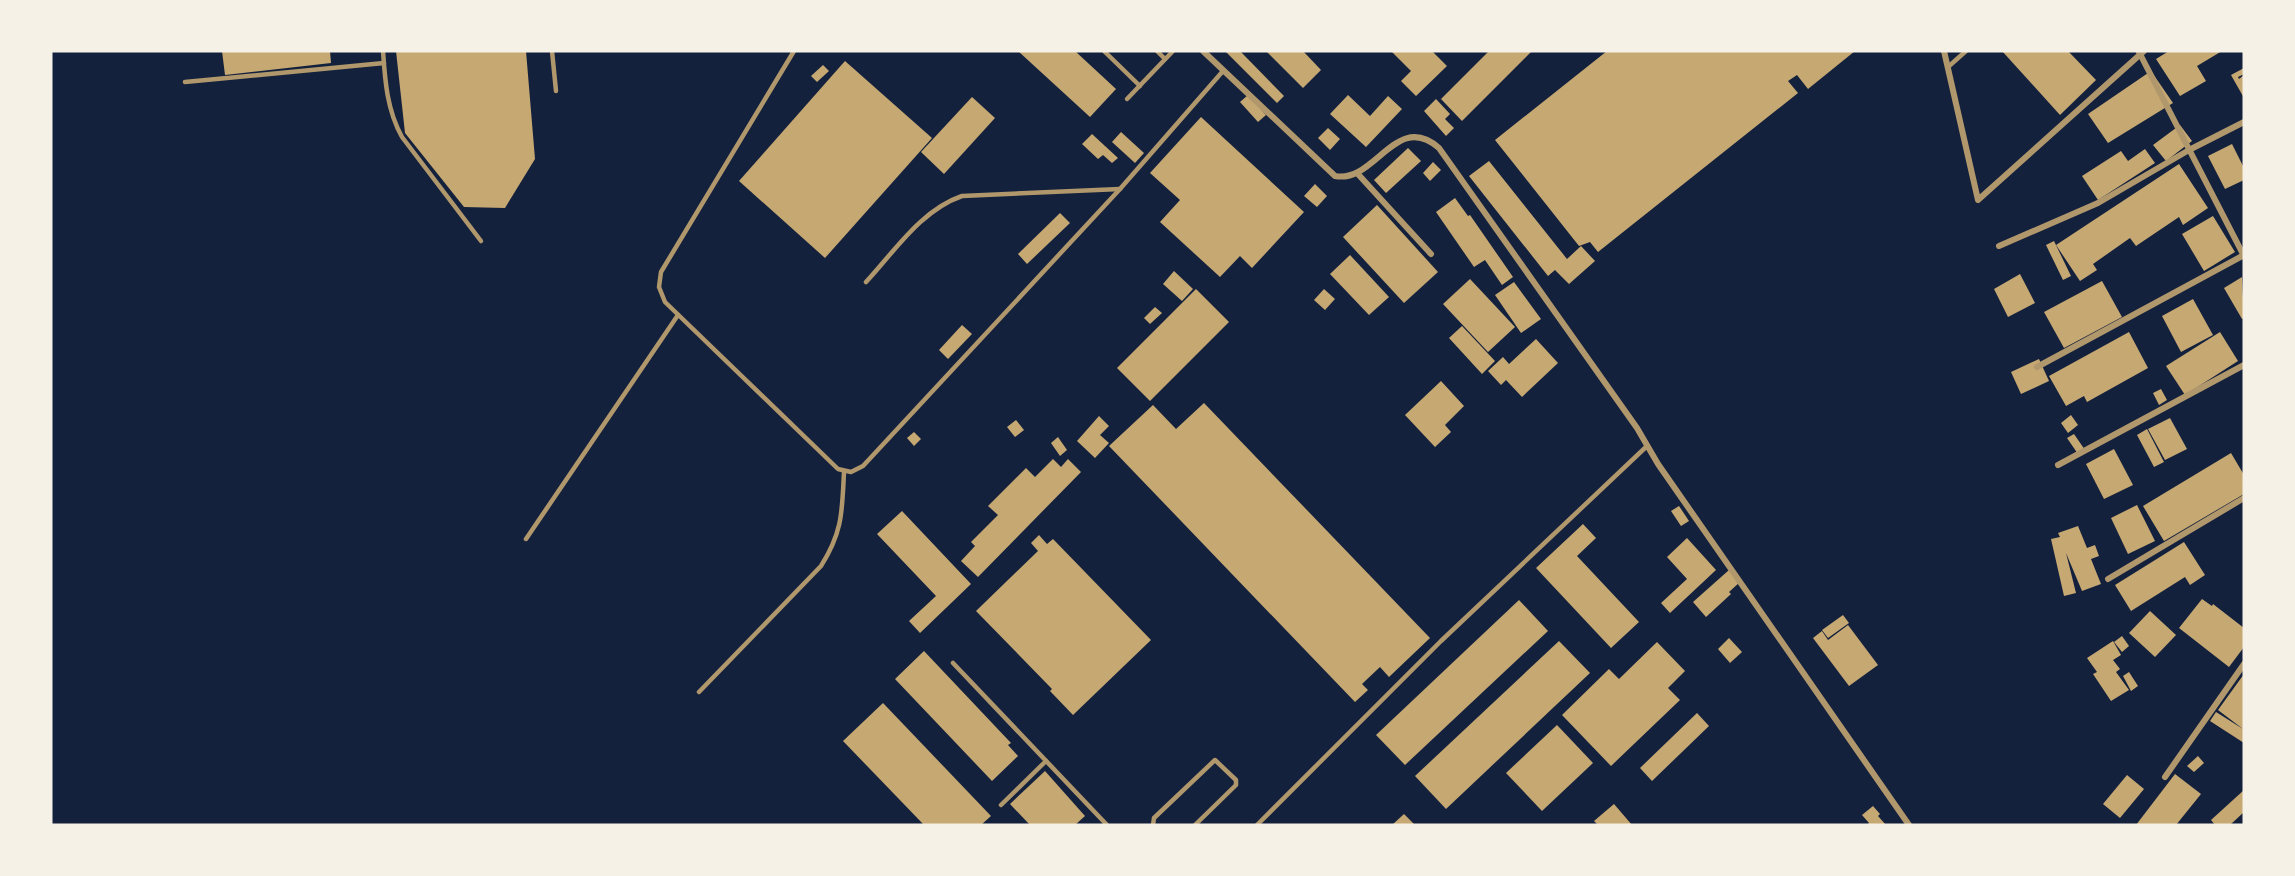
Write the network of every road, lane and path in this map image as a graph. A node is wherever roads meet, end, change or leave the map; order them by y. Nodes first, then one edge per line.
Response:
1 (383, 51) edge
2 (552, 51) edge
3 (794, 51) edge
4 (1104, 51) edge
5 (1157, 51) edge
6 (1173, 51) edge
7 (1203, 51) edge
8 (1944, 51) edge
9 (1966, 51) edge
10 (2141, 52) edge
11 (1165, 59) junction
12 (384, 63) junction
13 (1948, 67) junction
14 (1223, 71) junction
15 (185, 82) dead end
16 (1140, 86) junction
17 (556, 91) dead end
18 (1127, 99) dead end
19 (2244, 122) edge
20 (2189, 150) junction
21 (1357, 173) junction
22 (1120, 189) junction
23 (481, 241) dead end
24 (2000, 246) dead end
25 (1431, 254) dead end
26 (2244, 256) edge
27 (866, 282) dead end
28 (678, 315) junction
29 (2244, 365) edge
30 (2037, 367) dead end
31 (1647, 446) junction
32 (2058, 465) dead end
33 (844, 472) junction
34 (2244, 498) edge
35 (526, 539) dead end
36 (2108, 579) dead end
37 (953, 663) dead end
38 (2244, 664) edge
39 (699, 693) dead end
40 (1046, 761) junction
41 (2165, 777) dead end
42 (1001, 805) dead end
43 (1107, 825) edge
44 (1153, 825) edge
45 (1195, 825) edge
46 (1257, 825) edge
47 (1909, 825) edge

1 - 12 lane
2 - 17 lane
3 - 28 lane
4 - 16 lane
5 - 11 lane
6 - 11 lane
7 - 14 street
8 - 13 street
9 - 13 lane
10 - 13 street
10 - 20 street
11 - 16 lane
12 - 15 lane
12 - 23 lane
14 - 21 street
14 - 22 lane
16 - 18 lane
19 - 20 street
20 - 24 street
20 - 26 street
21 - 25 street
21 - 31 street
22 - 27 lane
22 - 33 lane
26 - 30 street
28 - 33 lane
28 - 35 lane
29 - 32 street
31 - 46 lane
31 - 47 street
33 - 39 lane
34 - 36 street
37 - 40 lane
38 - 41 street
40 - 42 lane
40 - 43 lane
44 - 45 lane

